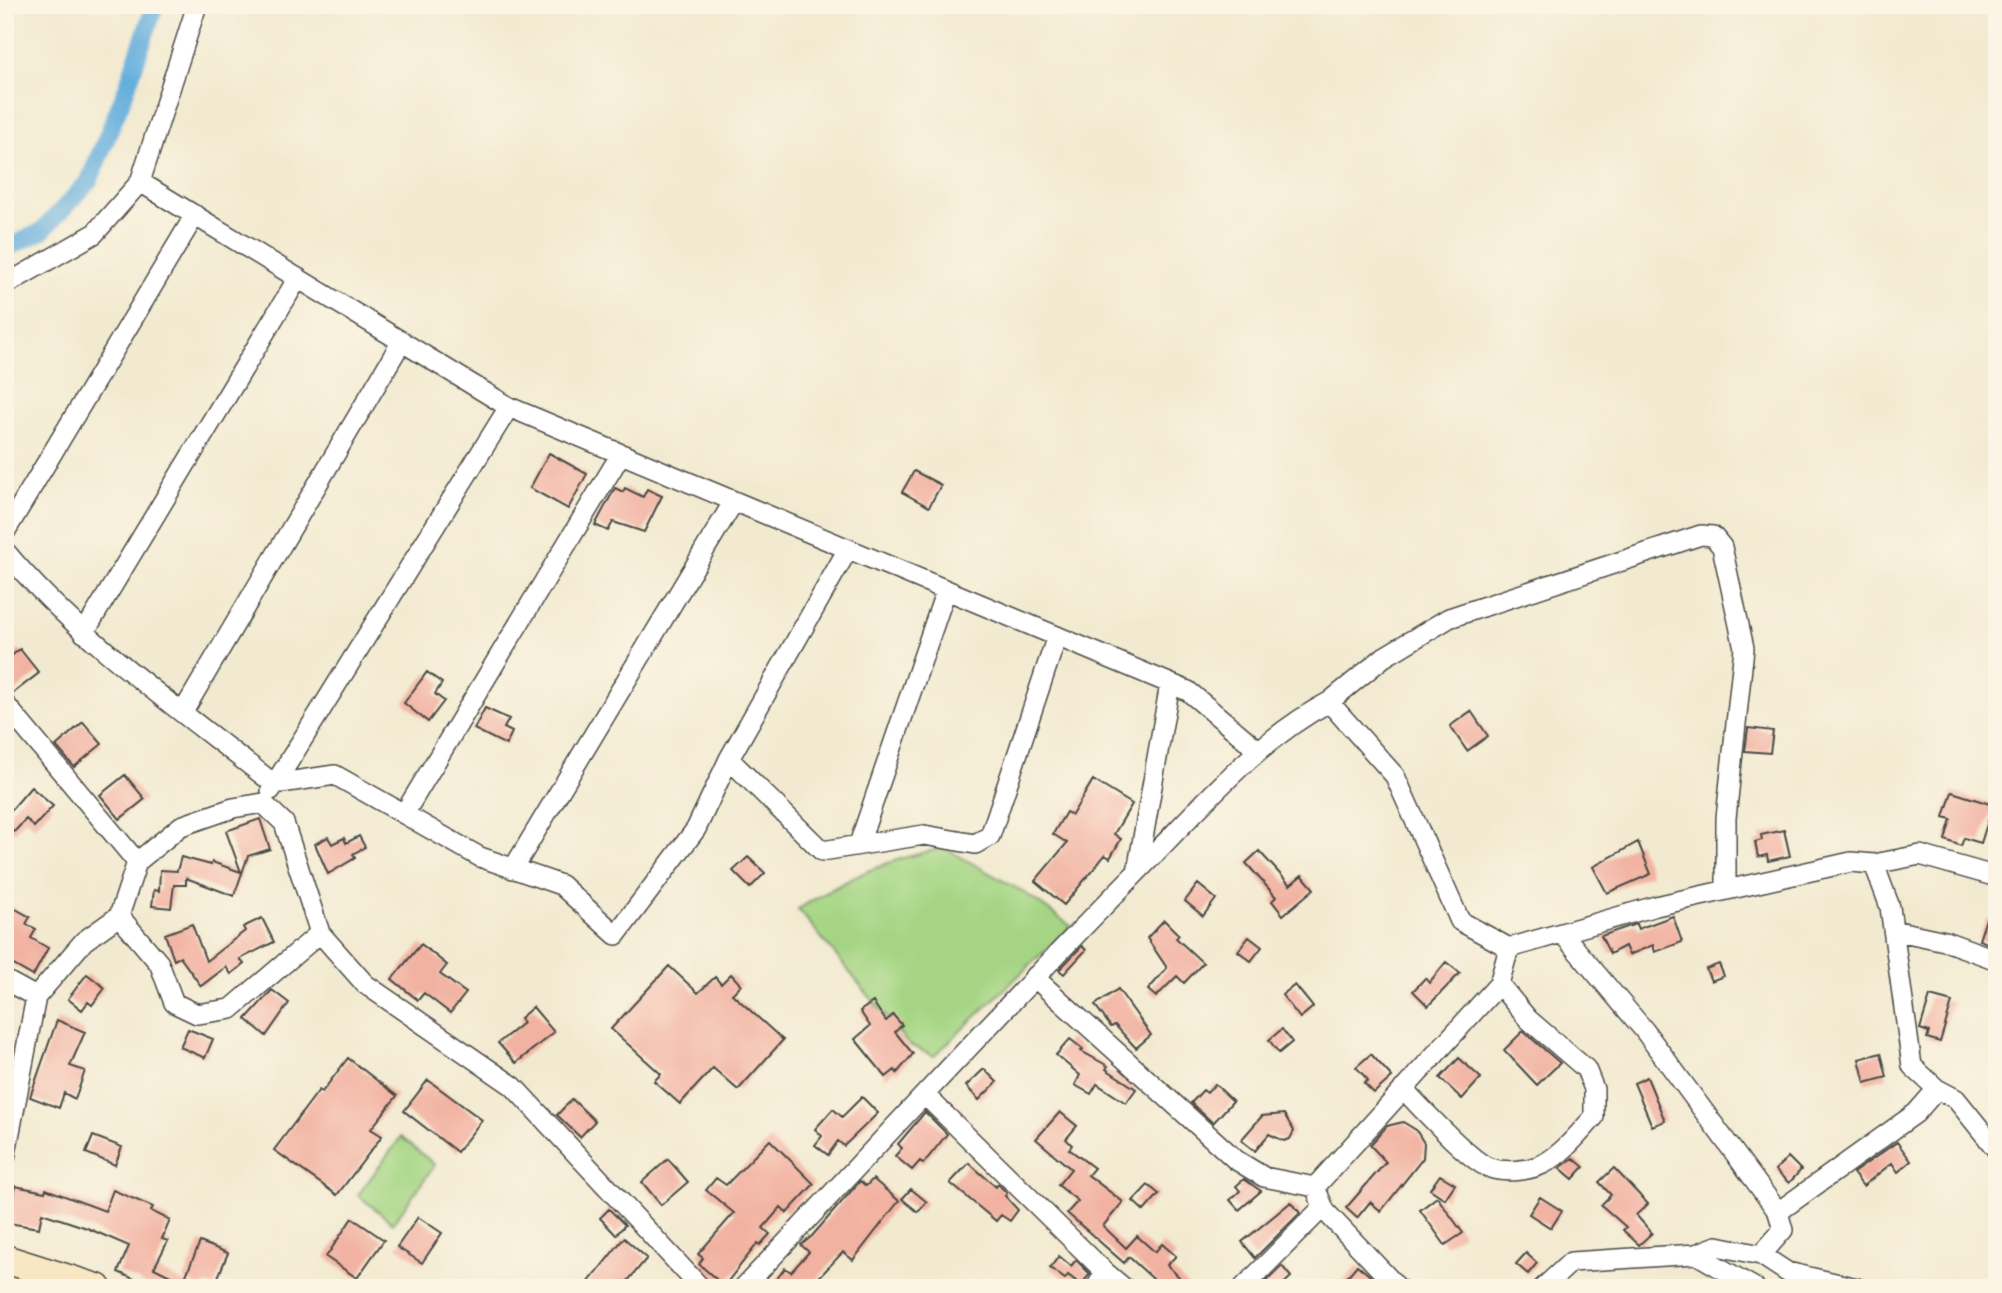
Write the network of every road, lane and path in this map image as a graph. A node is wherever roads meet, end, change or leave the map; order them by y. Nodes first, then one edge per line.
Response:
1 (197, 5) edge
2 (140, 182) junction
3 (195, 215) junction
4 (298, 278) junction
5 (5, 285) edge
6 (402, 341) junction
7 (509, 407) junction
8 (621, 454) junction
9 (734, 501) junction
10 (5, 533) edge
11 (848, 549) junction
12 (5, 551) edge
13 (946, 590) junction
14 (84, 633) junction
15 (1057, 636) junction
16 (1170, 684) junction
17 (1329, 702) junction
18 (5, 704) edge
19 (183, 712) junction
20 (1258, 750) junction
21 (729, 759) junction
22 (274, 784) junction
23 (263, 803) junction
24 (404, 814) junction
25 (859, 844) junction
26 (137, 862) junction
27 (1874, 864) junction
28 (513, 869) junction
29 (1137, 872) junction
30 (1997, 877) edge
31 (1726, 890) junction
32 (119, 916) junction
33 (1893, 930) junction
34 (320, 933) junction
35 (1562, 933) junction
36 (1509, 948) junction
37 (1997, 960) edge
38 (1034, 977) junction
39 (5, 980) edge
40 (1499, 984) junction
41 (36, 998) junction
42 (1404, 1089) junction
43 (1937, 1089) junction
44 (925, 1095) junction
45 (1997, 1150) edge
46 (5, 1158) edge
47 (1315, 1187) junction
48 (1323, 1207) junction
49 (1778, 1212) junction
50 (1696, 1254) junction
51 (1761, 1255) junction
52 (5, 1259) edge
53 (1101, 1280) edge
54 (85, 1286) edge
55 (701, 1288) edge
56 (743, 1288) edge
57 (1124, 1288) edge
58 (1243, 1288) edge
59 (1398, 1288) edge
60 (1544, 1288) edge
61 (1755, 1288) edge
62 (1857, 1288) edge

1 - 2 street
2 - 3 street
2 - 5 street
3 - 4 street
3 - 10 street
4 - 6 street
4 - 14 street
6 - 7 street
6 - 19 street
7 - 8 street
7 - 22 street
8 - 9 street
8 - 24 street
9 - 11 street
9 - 28 street
11 - 13 street
11 - 21 street
12 - 14 street
13 - 15 street
13 - 25 street
14 - 19 street
15 - 16 street
15 - 25 street
16 - 20 street
16 - 29 street
17 - 20 street
17 - 31 street
17 - 36 street
18 - 26 street
19 - 22 street
20 - 29 street
21 - 25 street
21 - 28 street
22 - 23 street
22 - 24 street
23 - 26 street
23 - 34 street
24 - 28 street
26 - 32 street
27 - 30 street
27 - 31 street
27 - 33 street
29 - 38 street
31 - 35 street
32 - 34 street
32 - 41 street
33 - 37 street
33 - 43 street
34 - 55 street
35 - 36 street
35 - 49 street
36 - 40 street
38 - 44 street
38 - 47 street
39 - 41 street
40 - 42 street
40 - 42 street
41 - 46 street
42 - 47 street
43 - 45 street
43 - 49 street
44 - 53 street
44 - 56 street
47 - 48 street
48 - 58 street
48 - 59 street
49 - 51 street
50 - 51 street
50 - 60 street
50 - 61 street
51 - 62 street
52 - 54 main road
53 - 57 street

